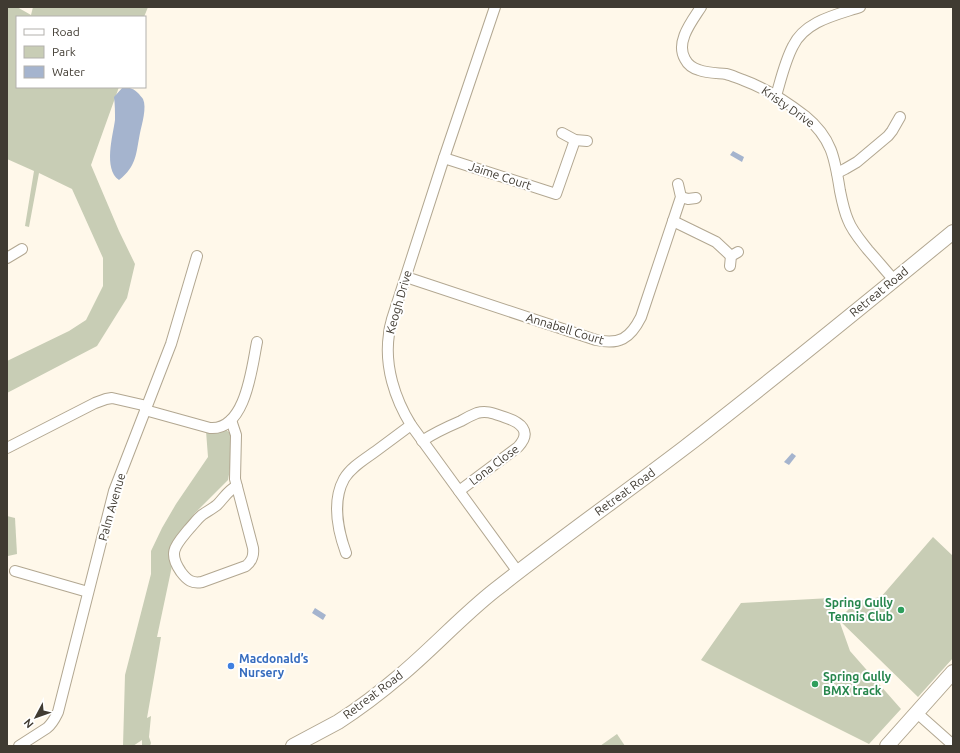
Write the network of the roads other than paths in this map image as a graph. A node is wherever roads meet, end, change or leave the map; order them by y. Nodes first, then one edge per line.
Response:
1 (495, 7) edge
2 (701, 7) edge
3 (860, 7) edge
4 (776, 96) junction
5 (900, 117) dead end
6 (562, 134) dead end
7 (575, 140) junction
8 (587, 142) dead end
9 (444, 158) junction
10 (837, 173) junction
11 (678, 184) dead end
12 (681, 198) junction
13 (696, 198) dead end
14 (673, 221) junction
15 (953, 232) edge
16 (22, 249) dead end
17 (197, 256) dead end
18 (7, 258) edge
19 (733, 258) dead end
20 (406, 277) junction
21 (894, 280) junction
22 (257, 342) dead end
23 (146, 408) junction
24 (231, 420) junction
25 (411, 425) junction
26 (422, 441) junction
27 (7, 448) edge
28 (237, 486) junction
29 (459, 492) junction
30 (346, 553) dead end
31 (15, 571) dead end
32 (518, 572) junction
33 (88, 592) junction
34 (953, 672) edge
35 (917, 713) junction
36 (953, 745) edge
37 (19, 746) edge
38 (293, 746) edge
39 (887, 746) edge

1 - 9 street, Keogh Drive
2 - 4 street, Kristy Drive
3 - 4 street
4 - 10 street, Kristy Drive
5 - 10 street
6 - 7 street
7 - 8 street
7 - 9 street, Jaime Court
9 - 20 street, Keogh Drive
10 - 21 street, Kristy Drive
11 - 12 street
12 - 13 street
12 - 14 street, Annabell Court
14 - 19 street
14 - 20 street, Annabell Court
15 - 21 street, Retreat Road
16 - 18 street
17 - 23 street, Palm Avenue
20 - 25 street, Keogh Drive
21 - 32 street, Retreat Road
22 - 24 street
23 - 24 street
23 - 27 street
23 - 33 street, Palm Avenue
24 - 28 street
25 - 26 street, Keogh Drive
25 - 30 street
26 - 29 street, Keogh Drive
26 - 29 street, Lona Close
28 - 28 street
29 - 32 street, Keogh Drive
31 - 33 street
32 - 38 street, Retreat Road
33 - 37 street, Palm Avenue
34 - 35 street
35 - 36 street
35 - 39 street

